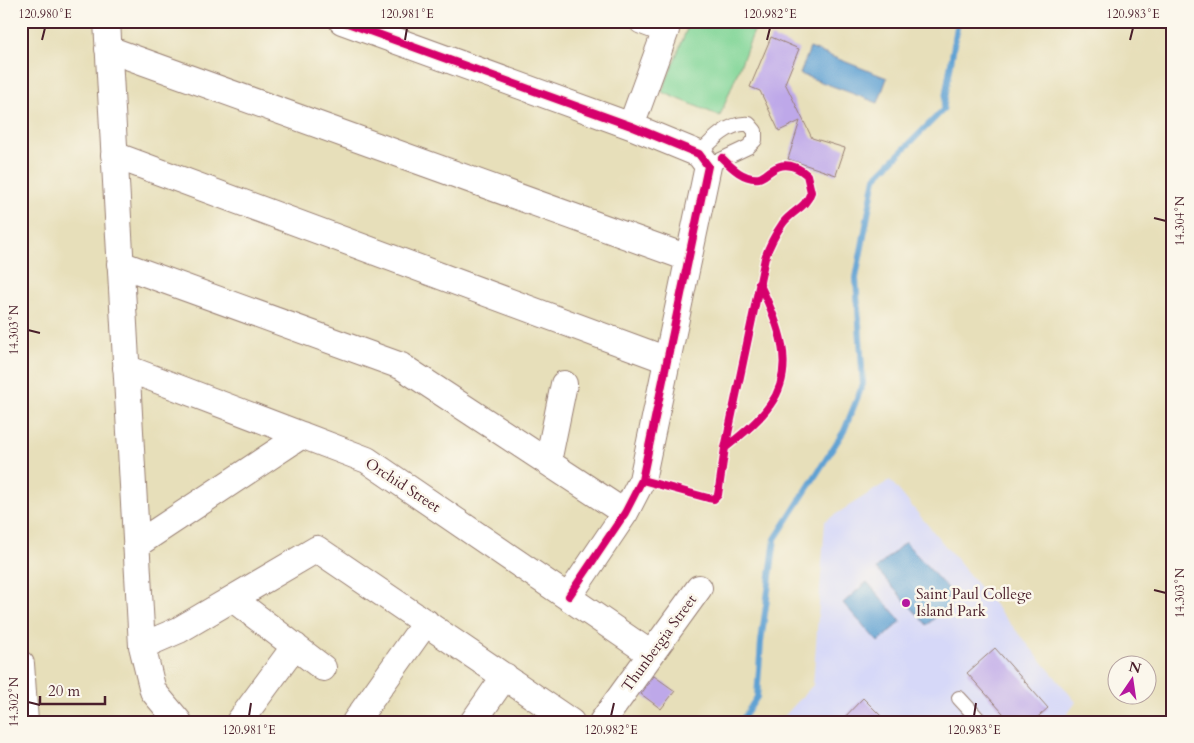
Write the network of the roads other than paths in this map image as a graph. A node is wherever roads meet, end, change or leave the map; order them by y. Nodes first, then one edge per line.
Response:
1 (106, 21) edge
2 (342, 21) edge
3 (642, 21) edge
4 (108, 48) junction
5 (631, 126) junction
6 (114, 155) junction
7 (688, 258) junction
8 (120, 264) junction
9 (667, 360) junction
10 (126, 368) junction
11 (564, 384) dead end
12 (302, 435) junction
13 (548, 462) junction
14 (625, 513) junction
15 (136, 545) junction
16 (699, 588) dead end
17 (569, 596) junction
18 (233, 599) junction
19 (426, 622) junction
20 (142, 646) junction
21 (295, 646) junction
22 (651, 654) junction
23 (21, 664) edge
24 (323, 668) dead end
25 (505, 676) junction
26 (959, 698) dead end
27 (25, 722) edge
28 (179, 722) edge
29 (239, 722) edge
30 (355, 722) edge
31 (473, 722) edge
32 (570, 722) edge
33 (602, 722) edge
34 (980, 722) edge

1 - 4 street
2 - 5 street
3 - 5 street
4 - 6 street
4 - 7 street
5 - 7 street
6 - 8 street
6 - 9 street
7 - 9 street
8 - 10 street
8 - 13 street
9 - 14 street
10 - 12 street, Orchid Street
10 - 15 street
11 - 13 street
12 - 15 street
12 - 17 street, Orchid Street
13 - 14 street
14 - 17 street
15 - 20 street
16 - 22 street, Thunbergia Street
17 - 22 street, Orchid Street
18 - 19 street
18 - 20 street
18 - 21 street
19 - 25 street
19 - 30 street
20 - 28 street
21 - 24 street
21 - 29 street
22 - 33 street, Thunbergia Street
23 - 27 street
25 - 31 street
25 - 32 street
26 - 34 lane

